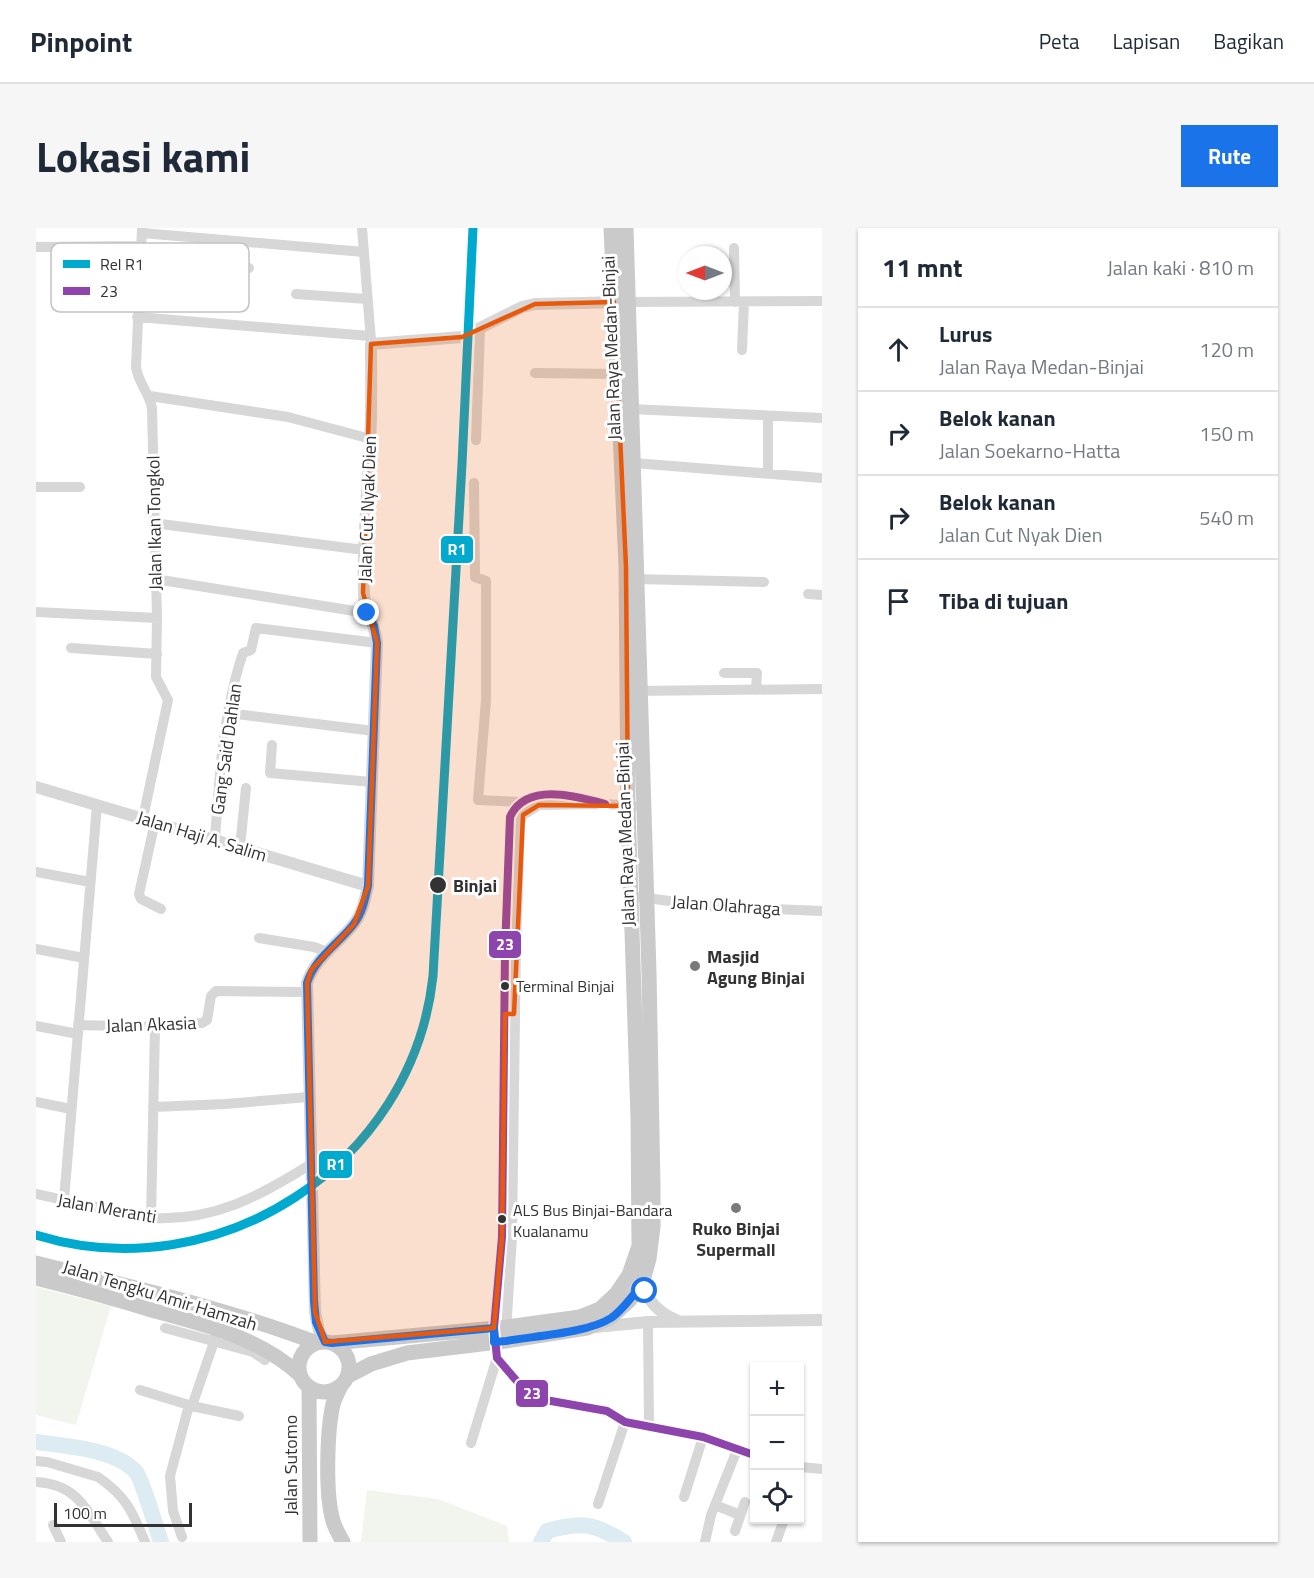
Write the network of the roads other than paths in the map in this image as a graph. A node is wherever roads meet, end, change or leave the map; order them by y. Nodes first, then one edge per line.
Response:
1 (362, 228) edge
2 (611, 228) edge
3 (626, 228) edge
4 (142, 231) edge
5 (36, 247) edge
6 (51, 247) edge
7 (734, 248) dead end
8 (364, 252) junction
9 (296, 294) dead end
10 (367, 299) junction
11 (822, 301) edge
12 (621, 302) junction
13 (739, 302) junction
14 (137, 312) edge
15 (137, 316) junction
16 (480, 329) junction
17 (370, 340) junction
18 (742, 350) dead end
19 (535, 373) dead end
20 (617, 374) junction
21 (150, 396) junction
22 (631, 409) junction
23 (822, 418) edge
24 (768, 420) dead end
25 (371, 439) junction
26 (476, 440) dead end
27 (634, 463) junction
28 (768, 472) junction
29 (822, 478) edge
30 (474, 483) dead end
31 (36, 487) edge
32 (80, 487) dead end
33 (153, 523) junction
34 (364, 549) junction
35 (154, 579) junction
36 (636, 579) junction
37 (764, 582) dead end
38 (808, 594) dead end
39 (822, 595) edge
40 (36, 612) edge
41 (367, 613) junction
42 (157, 618) junction
43 (377, 643) junction
44 (70, 648) dead end
45 (157, 654) junction
46 (724, 673) dead end
47 (822, 689) edge
48 (756, 690) junction
49 (634, 691) junction
50 (228, 713) junction
51 (374, 731) junction
52 (272, 745) dead end
53 (372, 782) junction
54 (246, 788) dead end
55 (38, 790) edge
56 (521, 802) junction
57 (605, 804) junction
58 (97, 805) junction
59 (636, 806) junction
60 (143, 818) junction
61 (155, 822) junction
62 (215, 840) junction
63 (240, 847) junction
64 (36, 872) edge
65 (90, 882) junction
66 (368, 886) junction
67 (639, 897) junction
68 (822, 898) edge
69 (161, 909) dead end
70 (822, 911) edge
71 (259, 938) dead end
72 (36, 949) edge
73 (327, 952) junction
74 (84, 958) junction
75 (306, 992) junction
76 (510, 1014) junction
77 (36, 1026) edge
78 (155, 1027) junction
79 (78, 1030) junction
80 (309, 1097) junction
81 (36, 1102) edge
82 (153, 1107) junction
83 (644, 1108) junction
84 (71, 1109) junction
85 (311, 1164) junction
86 (36, 1194) edge
87 (64, 1200) junction
88 (151, 1218) junction
89 (36, 1263) edge
90 (36, 1278) edge
91 (642, 1284) junction
92 (181, 1301) junction
93 (177, 1317) junction
94 (822, 1320) edge
95 (648, 1322) junction
96 (680, 1322) junction
97 (165, 1328) dead end
98 (587, 1328) junction
99 (500, 1335) junction
100 (216, 1336) junction
101 (325, 1342) junction
102 (496, 1358) junction
103 (265, 1360) dead end
104 (300, 1375) junction
105 (344, 1381) junction
106 (309, 1388) junction
107 (140, 1390) dead end
108 (192, 1406) junction
109 (239, 1416) dead end
110 (625, 1422) junction
111 (649, 1425) junction
112 (703, 1437) junction
113 (471, 1443) dead end
114 (737, 1450) junction
115 (750, 1454) edge
116 (36, 1461) edge
117 (804, 1468) edge
118 (822, 1469) edge
119 (328, 1480) junction
120 (310, 1481) junction
121 (36, 1482) edge
122 (684, 1497) dead end
123 (745, 1502) dead end
124 (598, 1504) dead end
125 (715, 1505) junction
126 (740, 1515) junction
127 (783, 1524) edge
128 (53, 1525) dead end
129 (735, 1531) dead end
130 (182, 1537) dead end
131 (61, 1542) edge
132 (108, 1542) edge
133 (145, 1542) edge
134 (310, 1542) edge
135 (343, 1542) edge
136 (705, 1542) edge
137 (776, 1542) edge

1 - 8 street, Jalan Cut Nyak Dien
2 - 12 main road, Jalan Raya Medan-Binjai
3 - 12 main road, Jalan Raya Medan-Binjai
4 - 8 street
5 - 6 street
7 - 13 street
8 - 10 street, Jalan Cut Nyak Dien
9 - 10 street
10 - 17 street, Jalan Cut Nyak Dien
11 - 13 street
12 - 13 street
12 - 16 street
12 - 20 main road, Jalan Raya Medan-Binjai
12 - 22 main road, Jalan Raya Medan-Binjai
13 - 18 street
14 - 15 street, Jalan Ikan Tongkol
15 - 17 street
15 - 21 street, Jalan Ikan Tongkol
16 - 17 street
16 - 26 street
17 - 25 street, Jalan Cut Nyak Dien
19 - 20 street
20 - 49 main road, Jalan Raya Medan-Binjai
21 - 25 street
21 - 33 street, Jalan Ikan Tongkol
22 - 23 street
22 - 27 main road, Jalan Raya Medan-Binjai
24 - 28 street
25 - 34 street, Jalan Cut Nyak Dien
27 - 28 street
27 - 36 main road, Jalan Raya Medan-Binjai
28 - 29 street
30 - 56 street
31 - 32 street
33 - 34 street
33 - 35 street, Jalan Ikan Tongkol
34 - 41 street, Jalan Cut Nyak Dien
35 - 41 street
35 - 42 street, Jalan Ikan Tongkol
36 - 37 street
36 - 49 main road, Jalan Raya Medan-Binjai
38 - 39 street
40 - 42 street
41 - 43 street, Jalan Cut Nyak Dien
42 - 45 street, Jalan Ikan Tongkol
43 - 50 street, Gang Said Dahlan
43 - 51 street, Jalan Cut Nyak Dien
44 - 45 street
45 - 60 street, Jalan Ikan Tongkol
46 - 48 street
47 - 48 street
48 - 49 street
49 - 59 main road, Jalan Raya Medan-Binjai
50 - 51 street
50 - 62 street, Gang Said Dahlan
51 - 53 street, Jalan Cut Nyak Dien
52 - 53 street
53 - 66 street, Jalan Cut Nyak Dien
54 - 63 street
55 - 58 street, Jalan Haji A. Salim
56 - 57 street
56 - 76 street
57 - 59 street
57 - 76 street
58 - 60 street, Jalan Haji A. Salim
58 - 65 street
59 - 67 main road, Jalan Raya Medan-Binjai
60 - 61 street, Jalan Haji A. Salim
61 - 62 street, Jalan Haji A. Salim
61 - 69 street
62 - 63 street, Jalan Haji A. Salim
63 - 66 street, Jalan Haji A. Salim
64 - 65 street
65 - 74 street
66 - 73 street, Jalan Cut Nyak Dien
67 - 70 street, Jalan Olahraga
67 - 83 main road, Jalan Raya Medan-Binjai
68 - 70 street
71 - 73 street
72 - 74 street
73 - 75 street, Jalan Cut Nyak Dien
74 - 79 street
75 - 78 street, Jalan Akasia
75 - 80 street, Jalan Cut Nyak Dien
76 - 99 street
77 - 79 street, Jalan Akasia
78 - 79 street, Jalan Akasia
78 - 82 street
79 - 84 street
80 - 82 street
80 - 85 street, Jalan Cut Nyak Dien
81 - 84 street
82 - 88 street
83 - 91 main road, Jalan Raya Medan-Binjai
83 - 99 main road, Jalan Raya Medan-Binjai
84 - 87 street
85 - 88 street, Jalan Meranti
85 - 101 street, Jalan Cut Nyak Dien
86 - 87 street, Jalan Meranti
87 - 88 street, Jalan Meranti
89 - 92 main road, Jalan Tengku Amir Hamzah
90 - 93 main road, Jalan Tengku Amir Hamzah
91 - 96 street
91 - 98 main road, Jalan Raya Medan-Binjai
92 - 93 main road
92 - 101 main road, Jalan Tengku Amir Hamzah
93 - 100 main road, Jalan Tengku Amir Hamzah
94 - 96 street
95 - 96 street
95 - 98 street
95 - 111 street
97 - 100 street
98 - 99 main road, Jalan Raya Medan-Binjai
99 - 101 main road
99 - 102 street
99 - 105 main road
100 - 103 street
100 - 104 main road, Jalan Tengku Amir Hamzah
100 - 108 street
101 - 104 main road
101 - 105 main road
102 - 110 street
102 - 113 street
104 - 106 main road
105 - 106 main road
105 - 119 main road
106 - 120 main road, Jalan Sutomo
107 - 108 street
108 - 109 street
108 - 130 street
110 - 111 street
110 - 124 street
111 - 112 street
112 - 114 street
112 - 122 street
114 - 115 street
114 - 125 street
116 - 133 street
117 - 118 street
119 - 120 main road
119 - 135 main road
120 - 134 main road, Jalan Sutomo
121 - 132 street
123 - 126 street
125 - 126 street
125 - 136 street
126 - 129 street
127 - 137 street
128 - 131 street

